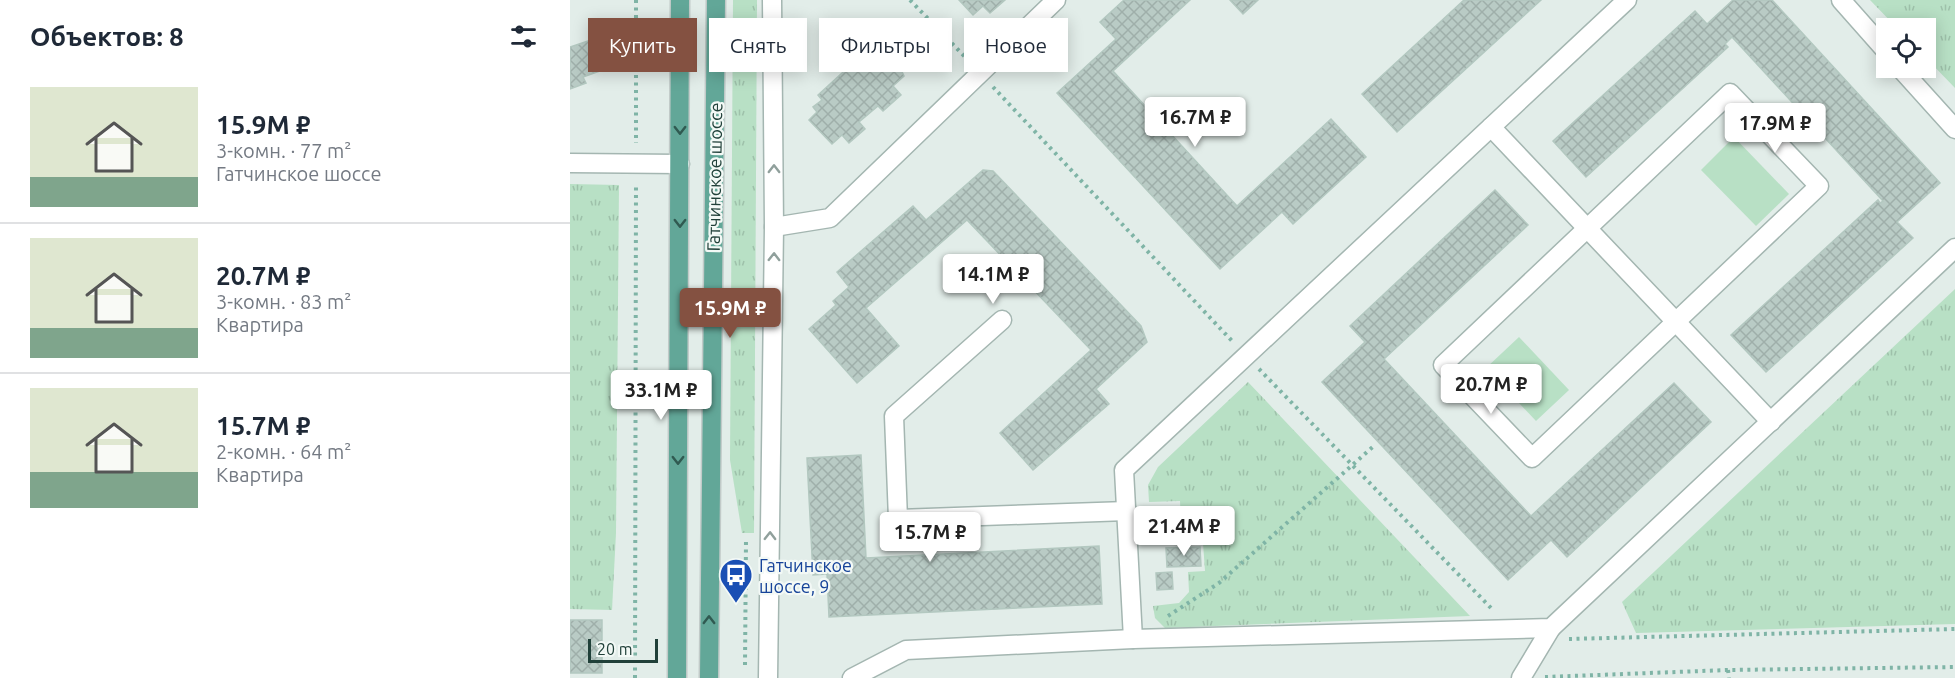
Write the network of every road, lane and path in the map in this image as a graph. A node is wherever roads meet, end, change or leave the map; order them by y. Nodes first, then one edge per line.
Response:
1 (636, 0) edge
2 (680, 0) edge
3 (716, 0) edge
4 (772, 0) edge
5 (910, 0) edge
6 (1056, 0) edge
7 (1627, 0) edge
8 (1841, 0) edge
9 (1876, 40) edge
10 (980, 73) junction
11 (1909, 78) edge
12 (1491, 127) junction
13 (1955, 129) edge
14 (570, 163) edge
15 (636, 164) junction
16 (680, 164) junction
17 (774, 227) junction
18 (1588, 228) junction
19 (1955, 248) edge
20 (1002, 320) dead end
21 (1676, 321) junction
22 (1246, 356) junction
23 (1771, 422) junction
24 (1375, 445) dead end
25 (1352, 466) junction
26 (1127, 511) junction
27 (746, 540) dead end
28 (1161, 620) dead end
29 (1511, 629) junction
30 (1955, 629) edge
31 (1548, 634) junction
32 (1133, 639) junction
33 (745, 666) dead end
34 (1955, 667) edge
35 (1728, 670) junction
36 (635, 678) edge
37 (677, 678) edge
38 (709, 678) edge
39 (768, 678) edge
40 (852, 678) edge
41 (1529, 678) edge
42 (1728, 678) edge

1 - 15 path
2 -> 16 main road, Гатчинское шоссе
38 -> 3 main road, Гатчинское шоссе
17 -> 4 street
5 - 10 path
6 - 10 street
7 - 12 street
8 - 9 street
10 - 17 street
10 - 22 path
11 - 13 street
12 - 18 street
12 - 22 street
14 - 15 street
15 - 16 street
15 - 36 path
16 -> 37 main road, Гатчинское шоссе
39 -> 17 street
18 - 21 street
18 - 21 street
18 - 21 street
19 - 23 street
20 - 26 street
21 - 23 street
22 - 25 path
22 - 26 street
23 - 31 street
24 - 25 path
25 - 28 path
25 - 29 path
26 - 32 street
27 - 33 path
29 - 31 street
29 - 32 street
30 - 31 path
31 - 41 street
32 - 40 street
34 - 35 path
35 - 41 path
35 - 42 path

